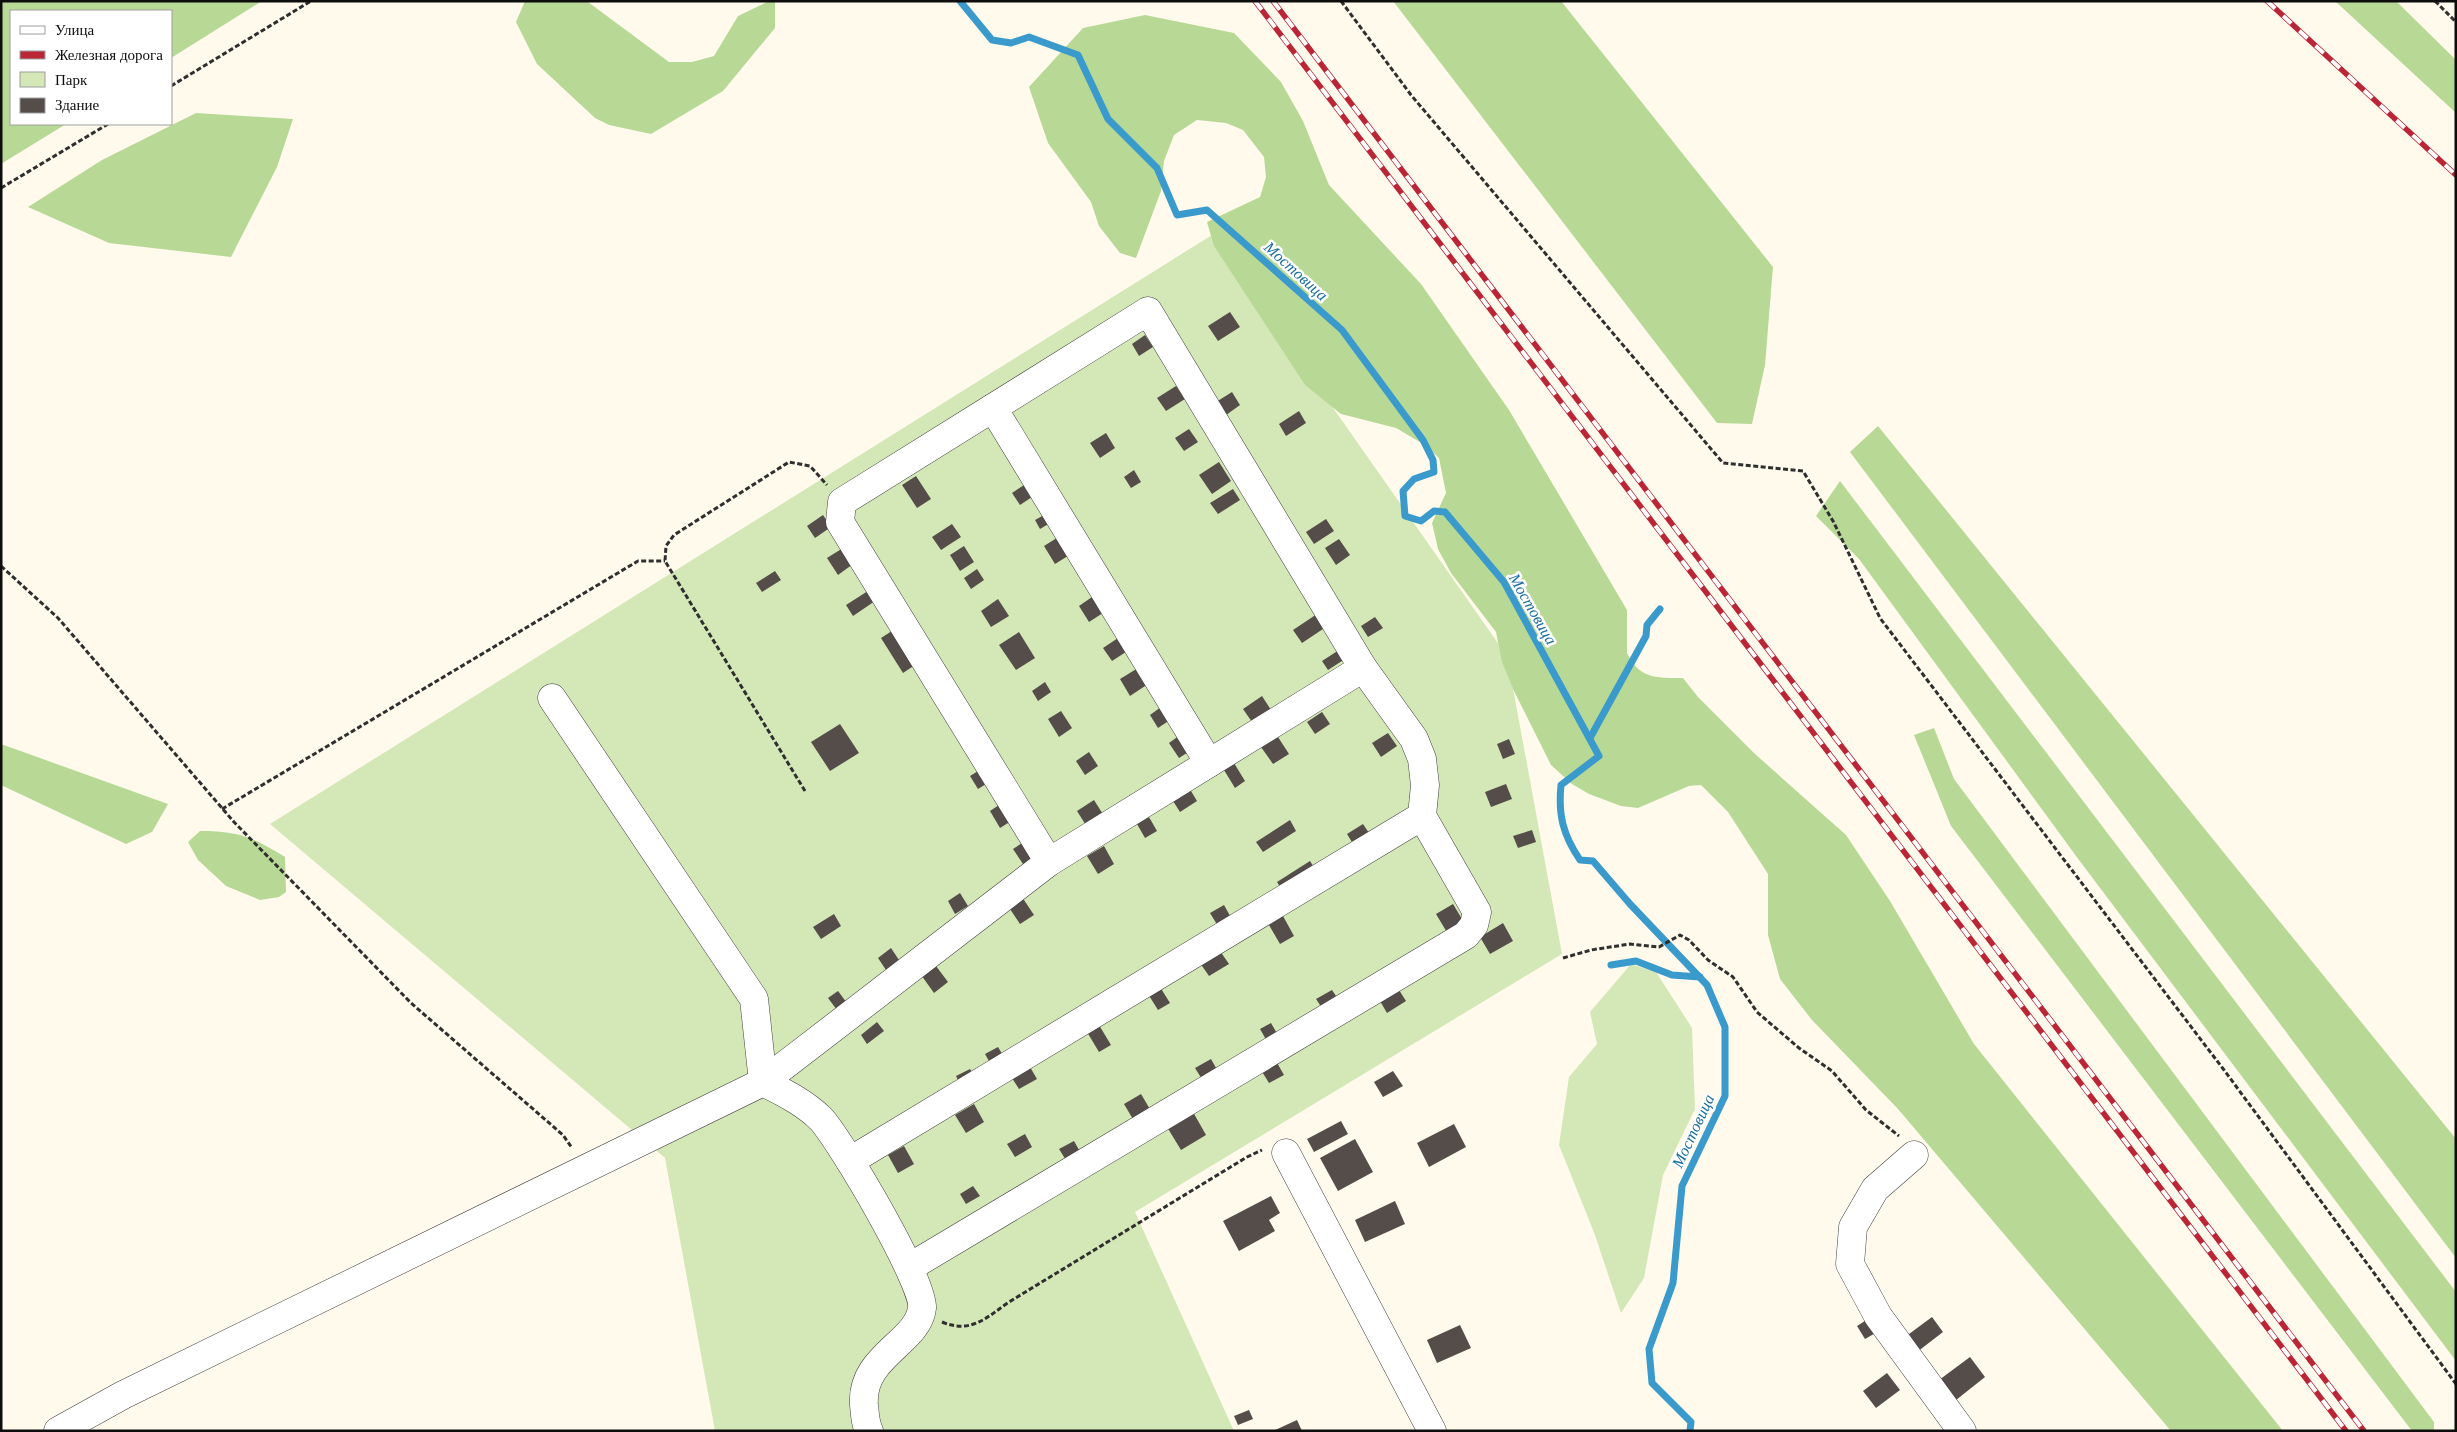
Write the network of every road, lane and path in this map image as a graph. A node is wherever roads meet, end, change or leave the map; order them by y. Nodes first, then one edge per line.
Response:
1 (311, 1) edge
2 (1341, 1) edge
3 (2436, 1) edge
4 (2456, 22) edge
5 (172, 85) edge
6 (106, 125) edge
7 (1, 188) edge
8 (993, 408) junction
9 (842, 502) junction
10 (665, 561) junction
11 (1, 566) edge
12 (1363, 668) junction
13 (552, 698) dead end
14 (1209, 763) junction
15 (805, 791) dead end
16 (222, 809) junction
17 (1422, 816) junction
18 (1049, 862) junction
19 (1564, 958) dead end
20 (764, 1082) junction
21 (1286, 1153) joint
22 (1914, 1155) joint
23 (850, 1161) junction
24 (588, 1169) junction
25 (910, 1267) junction
26 (922, 1307) junction
27 (2456, 1384) edge
28 (58, 1431) edge
29 (869, 1431) edge
30 (1432, 1431) edge
31 (1962, 1431) edge

1 - 5 path
2 - 27 path
3 - 4 path
6 - 7 path
8 - 9 street
8 - 12 street
8 - 14 street
9 - 10 path
9 - 18 street
10 - 15 path
10 - 16 path
11 - 16 path
12 - 14 street
12 - 17 street
13 - 20 street
14 - 18 street
16 - 24 path
17 - 23 street
17 - 25 street
18 - 20 street
19 - 22 path
20 - 23 street
20 - 24 street
21 - 26 path
21 - 30 street
22 - 31 street
23 - 25 street
24 - 28 street
25 - 26 street
26 - 29 street

